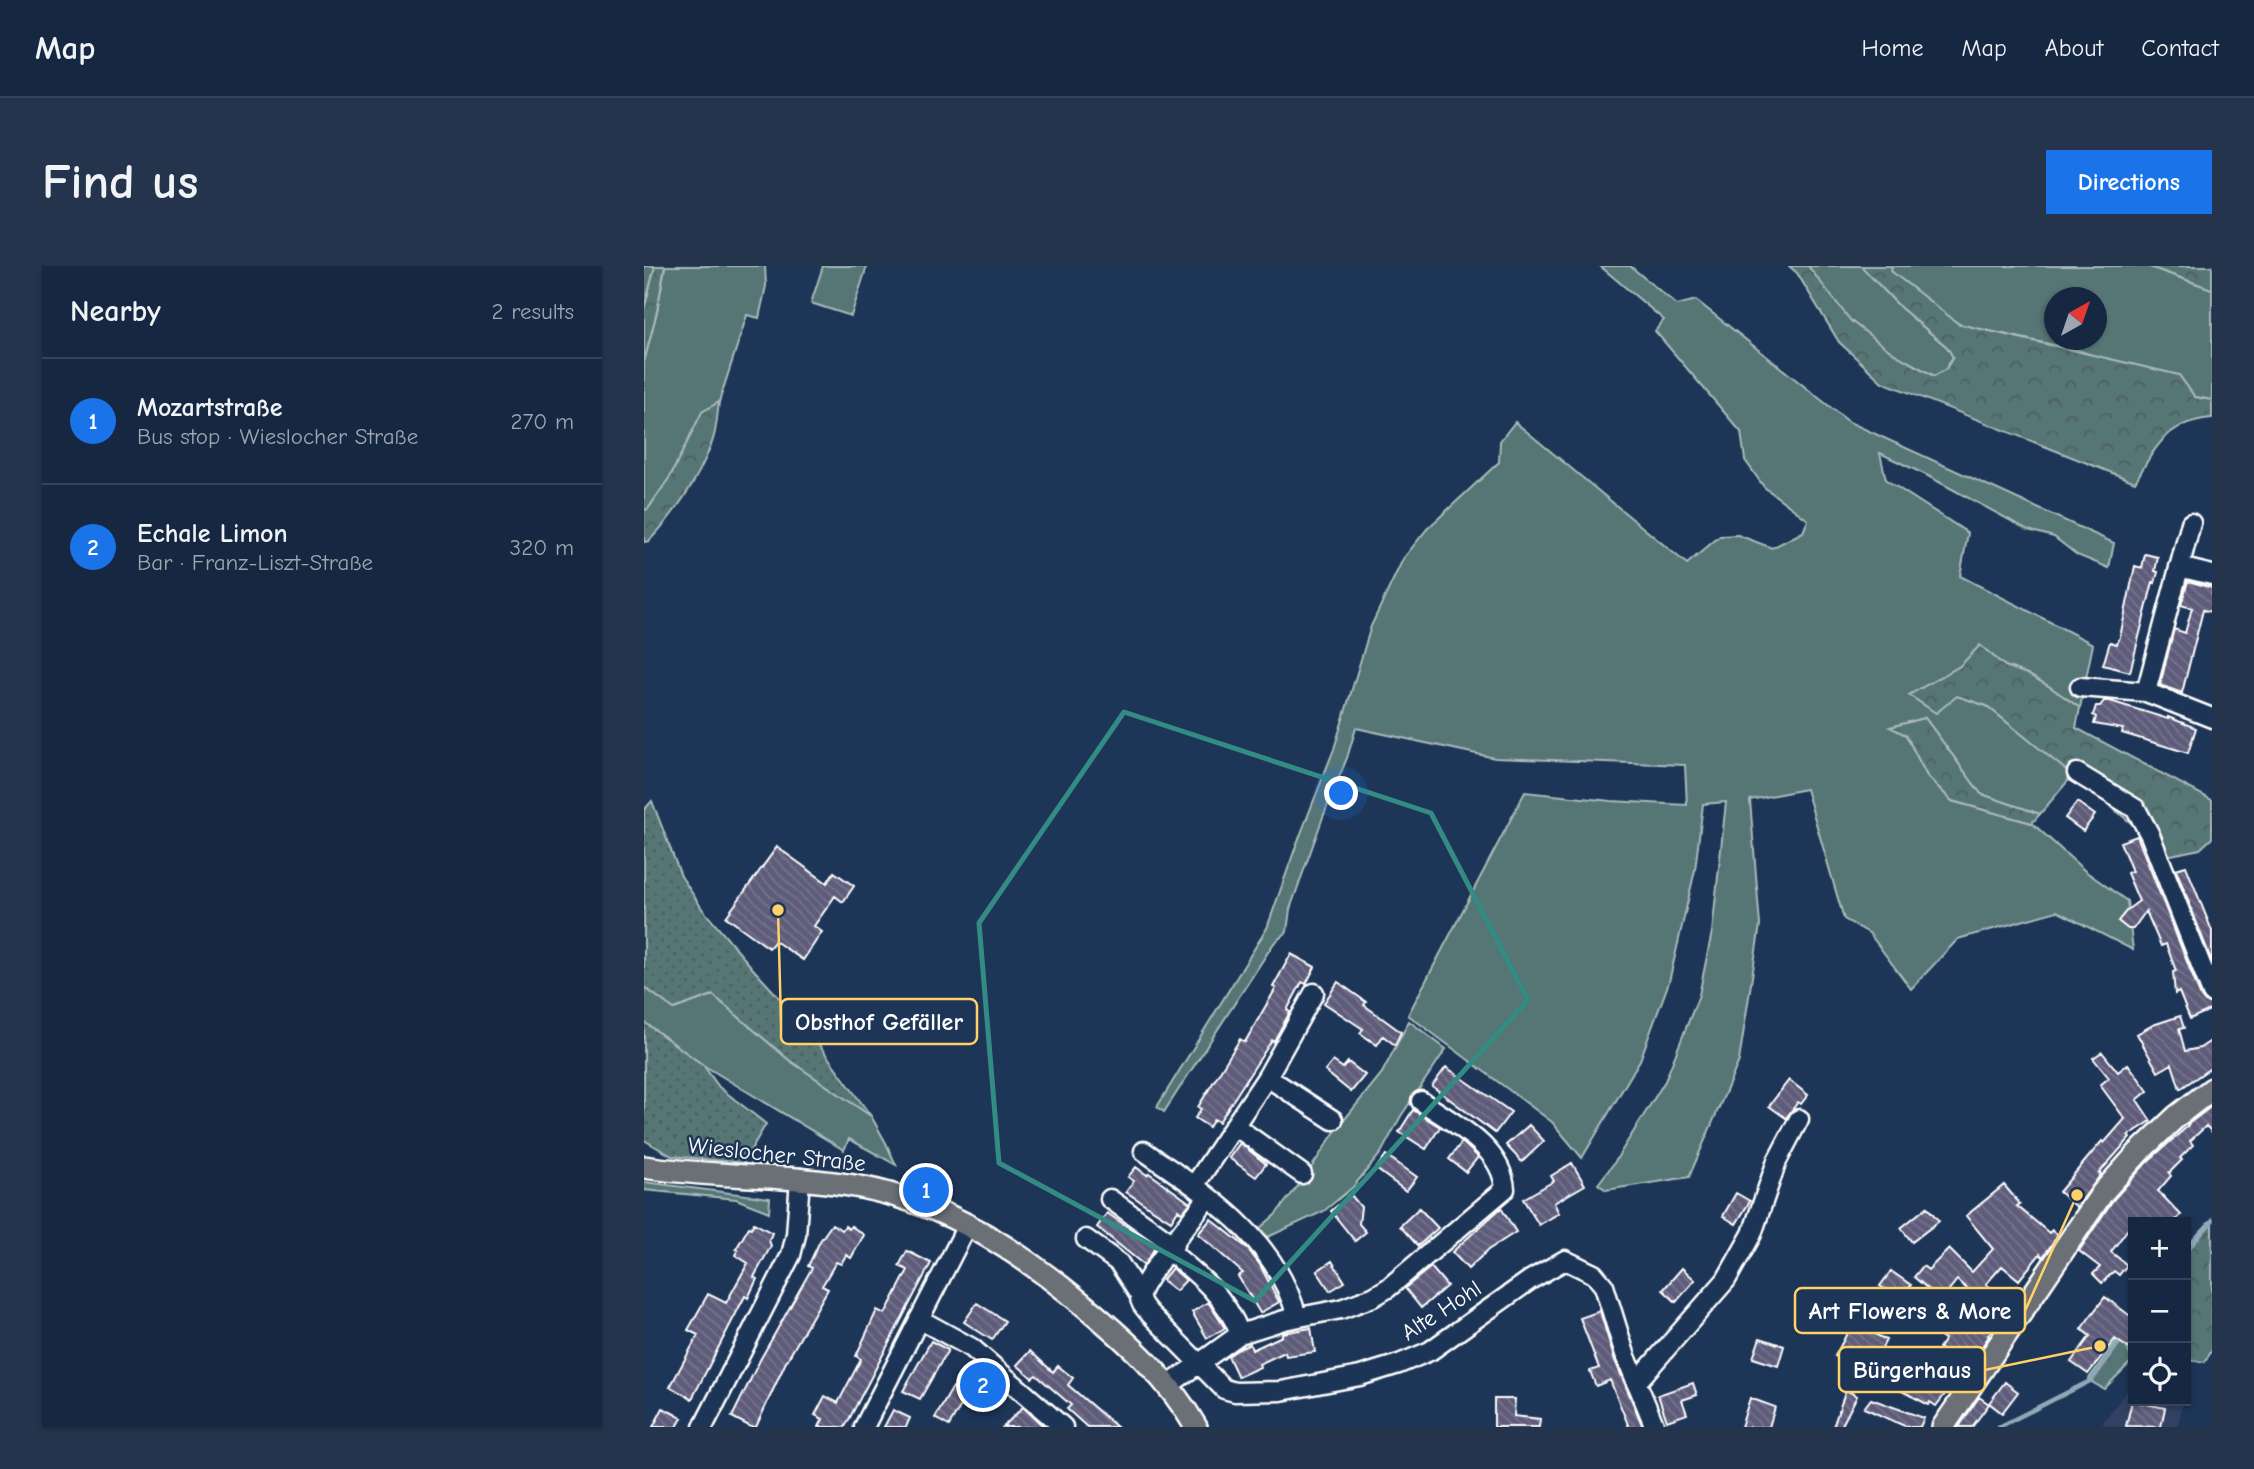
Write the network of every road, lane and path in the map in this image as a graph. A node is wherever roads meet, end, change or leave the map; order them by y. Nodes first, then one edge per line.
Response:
1 (2191, 523) dead end
2 (2179, 567) junction
3 (2212, 575) edge
4 (2080, 687) dead end
5 (2146, 692) junction
6 (2212, 718) edge
7 (2077, 773) dead end
8 (1314, 993) dead end
9 (2212, 993) edge
10 (1267, 1077) junction
11 (2212, 1089) edge
12 (1421, 1101) dead end
13 (1799, 1119) dead end
14 (1333, 1121) dead end
15 (1235, 1126) junction
16 (1143, 1151) dead end
17 (644, 1167) edge
18 (1302, 1174) dead end
19 (800, 1178) junction
20 (1194, 1186) junction
21 (1209, 1198) junction
22 (1110, 1199) dead end
23 (968, 1224) junction
24 (1086, 1239) dead end
25 (1171, 1248) junction
26 (1140, 1296) junction
27 (1297, 1317) junction
28 (919, 1319) junction
29 (1240, 1334) junction
30 (1197, 1363) junction
31 (1636, 1382) junction
32 (1169, 1385) junction
33 (711, 1425) edge
34 (864, 1427) edge
35 (1063, 1427) edge
36 (1196, 1427) edge
37 (1655, 1427) edge
38 (1943, 1427) edge

1 - 2 street
2 - 3 street
2 - 5 street
4 - 5 street
5 - 6 street
7 - 9 street
8 - 10 street
10 - 14 street
10 - 15 street
11 - 38 main road
12 - 27 street
13 - 31 street
15 - 18 street
15 - 20 street
16 - 20 street
17 - 19 main road, Wieslocher Straße
19 - 23 main road, Wieslocher Straße
19 - 33 street
20 - 21 street
21 - 25 street
21 - 27 street
22 - 25 street
23 - 28 street
23 - 32 main road, Wieslocher Straße
24 - 26 street
25 - 26 street
25 - 29 street
26 - 30 street
27 - 29 street
28 - 34 street
28 - 35 street
29 - 30 street
30 - 31 street, Alte Hohl
30 - 32 street
31 - 37 street, Alte Hohl
32 - 36 main road, Wieslocher Straße

